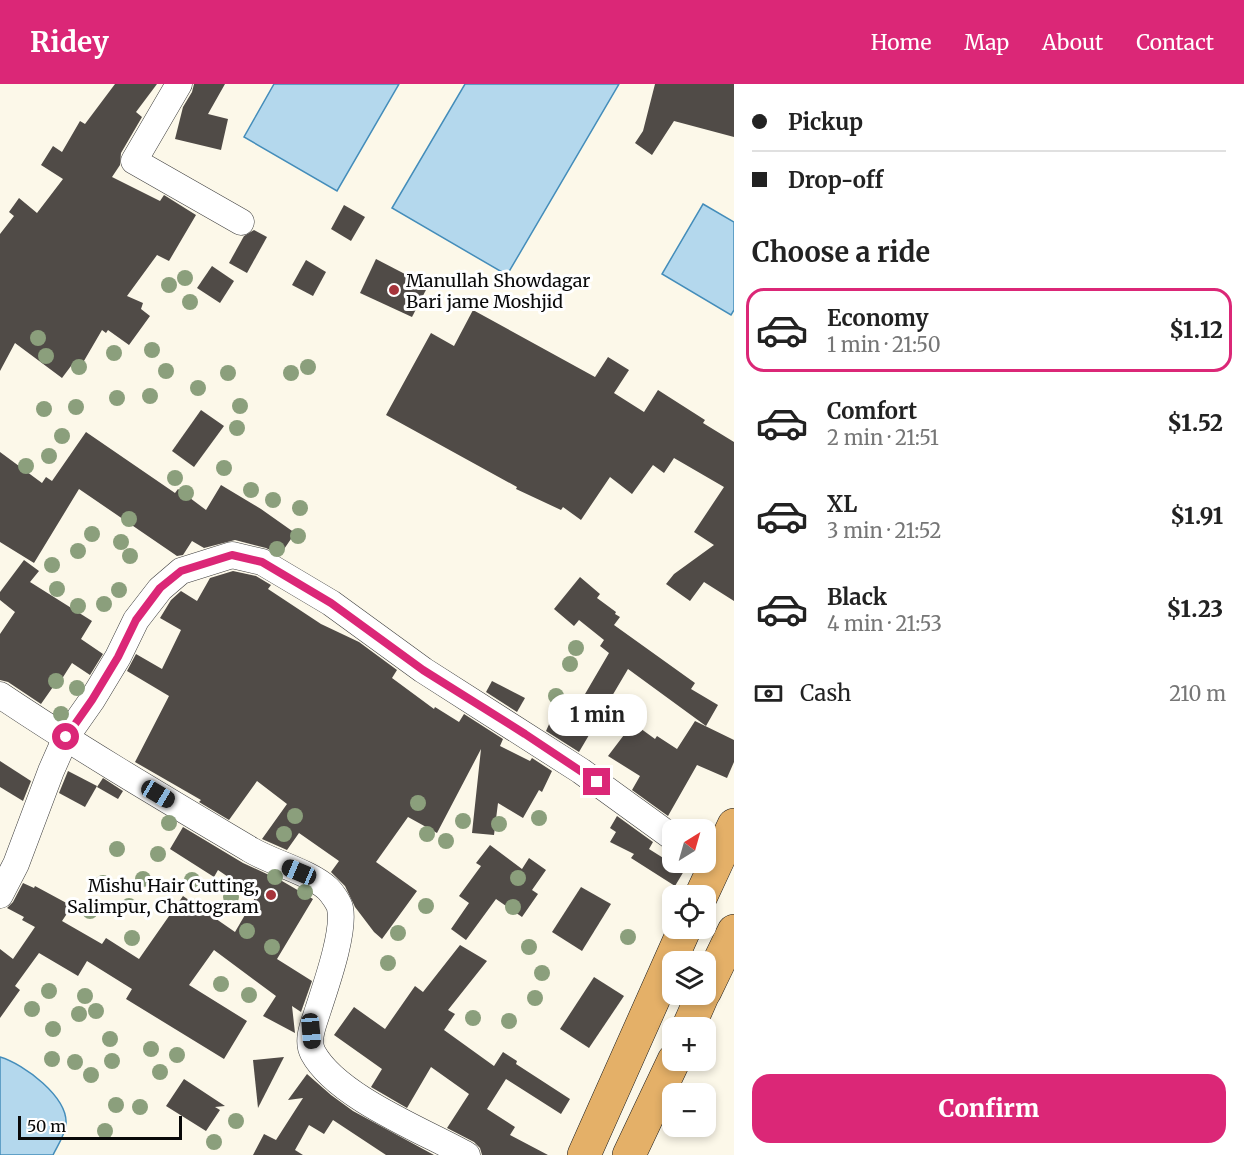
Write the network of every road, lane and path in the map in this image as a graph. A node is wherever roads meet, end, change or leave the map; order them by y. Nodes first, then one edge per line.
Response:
1 (179, 84) edge
2 (241, 222) dead end
3 (0, 695) edge
4 (66, 737) junction
5 (734, 825) edge
6 (662, 830) edge
7 (716, 850) edge
8 (0, 895) edge
9 (734, 931) edge
10 (680, 939) edge
11 (716, 968) edge
12 (669, 1071) edge
13 (467, 1155) edge
14 (584, 1155) edge
15 (629, 1155) edge

1 - 2 street
3 - 4 street
4 - 6 street
4 - 8 street
4 - 13 street
5 - 7 highway
9 - 11 highway
10 - 14 highway
12 - 15 highway

